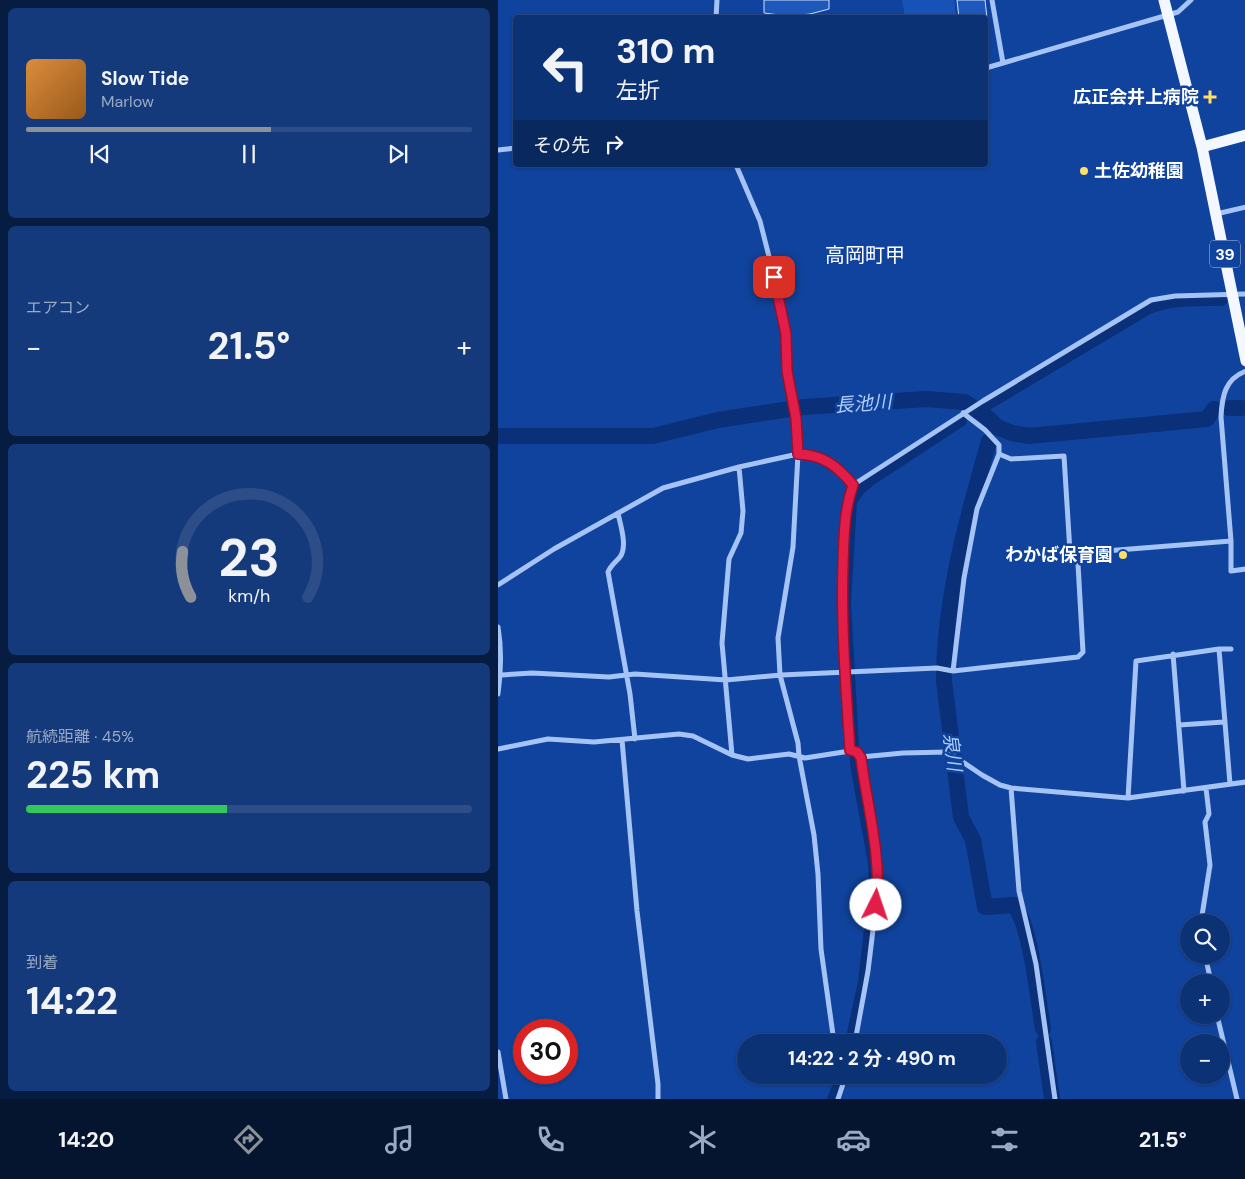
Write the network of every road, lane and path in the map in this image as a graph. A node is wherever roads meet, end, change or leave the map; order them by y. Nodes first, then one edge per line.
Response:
1 (717, 0) edge
2 (992, 0) edge
3 (1164, 0) edge
4 (1191, 0) edge
5 (1167, 14) junction
6 (716, 15) edge
7 (1003, 63) junction
8 (988, 67) edge
9 (1246, 135) edge
10 (1202, 147) junction
11 (513, 148) edge
12 (498, 150) edge
13 (737, 167) edge
14 (1246, 206) edge
15 (1216, 214) junction
16 (1233, 294) junction
17 (1246, 294) edge
18 (1246, 360) edge
19 (1246, 371) edge
20 (965, 412) junction
21 (798, 454) junction
22 (998, 454) junction
23 (739, 467) junction
24 (853, 485) junction
25 (618, 513) junction
26 (1231, 541) junction
27 (1074, 558) junction
28 (1246, 569) edge
29 (498, 585) edge
30 (498, 627) edge
31 (1230, 649) dead end
32 (1219, 650) junction
33 (1173, 654) junction
34 (950, 671) junction
35 (849, 673) junction
36 (501, 675) junction
37 (627, 675) junction
38 (780, 675) junction
39 (726, 680) junction
40 (498, 694) edge
41 (1224, 722) junction
42 (1180, 725) junction
43 (635, 739) junction
44 (622, 740) junction
45 (498, 749) edge
46 (853, 751) junction
47 (732, 755) junction
48 (799, 756) junction
49 (861, 758) junction
50 (1246, 782) edge
51 (1230, 784) junction
52 (1011, 788) junction
53 (1206, 788) junction
54 (1184, 790) junction
55 (1128, 798) junction
56 (1202, 914) edge
57 (1218, 1024) edge
58 (833, 1034) edge
59 (856, 1034) edge
60 (498, 1052) edge
61 (843, 1084) edge
62 (506, 1099) edge
63 (658, 1099) edge
64 (838, 1099) edge
65 (1055, 1099) edge
66 (1237, 1099) edge

1 - 6 street
2 - 7 street
3 - 5 main road, 39
4 - 5 street
5 - 7 street
5 - 10 main road, 39
7 - 8 street
9 - 10 main road
10 - 15 main road, 39
11 - 12 street
13 - 21 street
14 - 15 street
15 - 16 main road, 39
16 - 17 street
16 - 18 main road, 39
16 - 20 street
19 - 26 street
20 - 22 street
20 - 24 street
21 - 23 street
21 - 24 street
21 - 38 street
22 - 27 street
22 - 34 street
23 - 25 street
23 - 39 street
24 - 35 street
25 - 29 street
25 - 37 street
26 - 27 street
26 - 28 street
27 - 34 street
30 - 36 street
31 - 32 street
32 - 33 street
32 - 41 street
33 - 42 street
33 - 55 street
34 - 35 street
35 - 38 street
35 - 46 street
36 - 37 street
36 - 40 street
37 - 39 street
37 - 43 street
38 - 39 street
38 - 48 street
39 - 47 street
41 - 42 street
41 - 51 street
42 - 54 street
43 - 44 street
43 - 47 street
44 - 45 street
44 - 63 street
46 - 48 street
46 - 49 street
47 - 48 street
48 - 58 street
49 - 52 street
49 - 59 street
50 - 51 street
51 - 53 street
52 - 55 street
52 - 65 street
53 - 54 street
53 - 56 street
54 - 55 street
57 - 66 street
60 - 62 street
61 - 64 street

